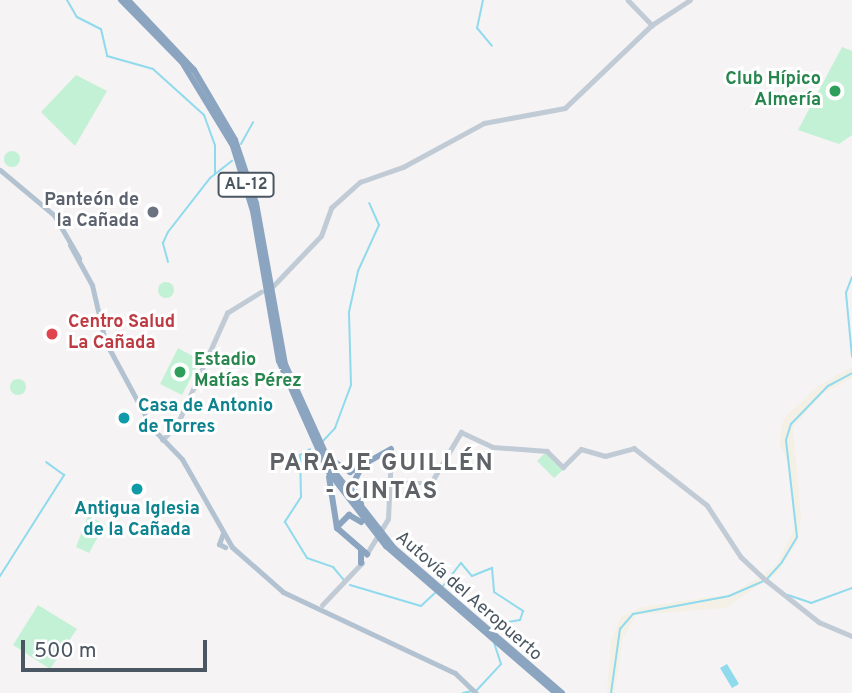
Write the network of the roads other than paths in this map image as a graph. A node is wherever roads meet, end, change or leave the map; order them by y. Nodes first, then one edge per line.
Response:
1 (121, 0) edge
2 (128, 0) edge
3 (628, 0) edge
4 (690, 0) edge
5 (646, 19) junction
6 (659, 20) junction
7 (650, 27) junction
8 (0, 172) edge
9 (273, 286) dead end
10 (261, 292) dead end
11 (301, 409) junction
12 (308, 435) junction
13 (162, 441) junction
14 (389, 453) joint
15 (362, 469) junction
16 (390, 483) junction
17 (337, 528) junction
18 (384, 538) junction
19 (386, 546) junction
20 (360, 549) junction
21 (369, 551) junction
22 (361, 563) junction
23 (322, 607) junction
24 (852, 636) edge
25 (476, 693) edge
26 (555, 693) edge
27 (562, 693) edge

1 - 12 highway, Autovía del Aeropuerto / AL-12
2 - 11 highway, Autovía del Aeropuerto / AL-12
3 - 5 street
4 - 6 street
5 - 6 street
5 - 7 street
6 - 7 street
7 - 9 street
8 - 13 main road
10 - 13 street
11 - 15 highway
11 - 18 highway, Autovía del Aeropuerto / AL-12
12 - 17 highway
12 - 19 highway, Autovía del Aeropuerto / AL-12
13 - 23 main road
14 - 15 highway
14 - 16 street
15 - 18 highway
16 - 21 street
16 - 24 street
17 - 19 highway
17 - 20 highway
18 - 27 highway, Autovía del Aeropuerto / AL-12
19 - 26 highway, Autovía del Aeropuerto / AL-12
20 - 21 highway
20 - 22 highway
21 - 22 street
22 - 23 street
23 - 25 main road

